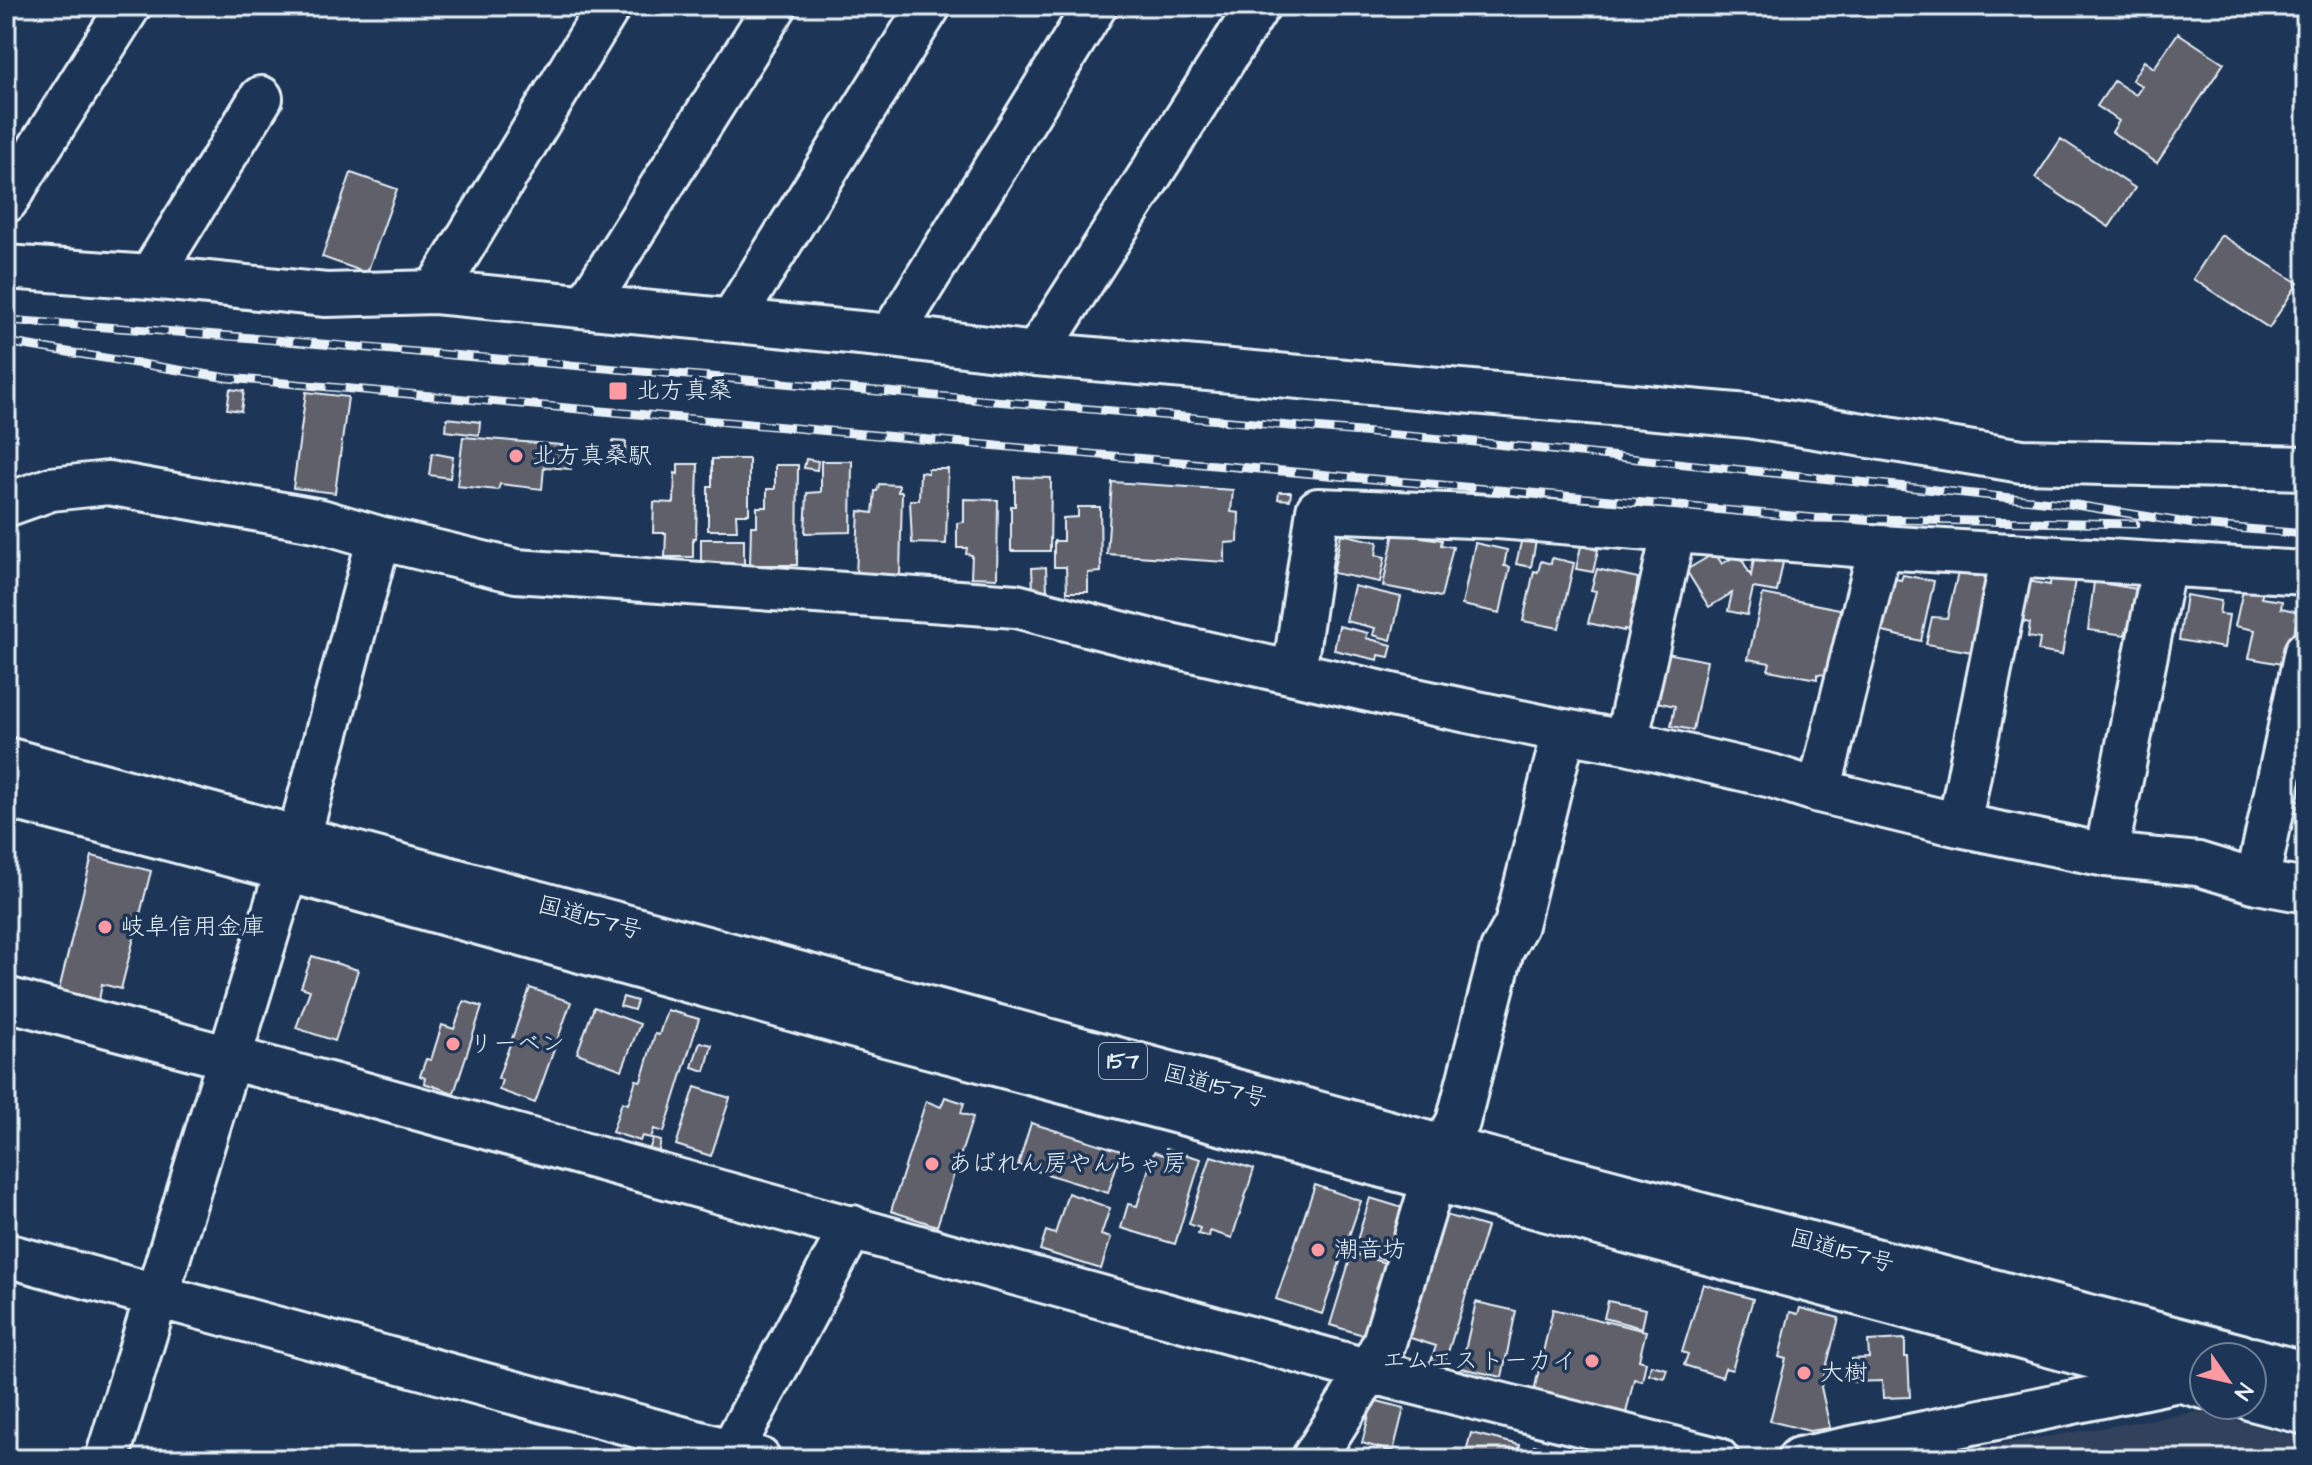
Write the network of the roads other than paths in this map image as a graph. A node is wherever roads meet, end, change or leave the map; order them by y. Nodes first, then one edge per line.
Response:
1 (129, 6) edge
2 (609, 6) edge
3 (775, 6) edge
4 (929, 6) edge
5 (1095, 6) edge
6 (1258, 6) edge
7 (261, 98) dead end
8 (6, 201) edge
9 (6, 267) edge
10 (150, 277) junction
11 (435, 292) junction
12 (586, 306) junction
13 (732, 320) junction
14 (891, 336) junction
15 (1036, 354) junction
16 (2306, 468) edge
17 (6, 505) edge
18 (1674, 530) junction
19 (379, 538) junction
20 (1880, 547) junction
21 (2013, 555) junction
22 (2164, 564) junction
23 (2306, 573) edge
24 (2306, 652) edge
25 (1294, 673) junction
26 (1564, 731) junction
27 (1626, 742) junction
28 (6, 760) edge
29 (1819, 791) junction
30 (6, 795) edge
31 (1959, 825) junction
32 (292, 855) junction
33 (2106, 855) junction
34 (2257, 882) junction
35 (2306, 891) edge
36 (6, 999) edge
37 (230, 1057) junction
38 (1438, 1163) junction
39 (852, 1227) junction
40 (6, 1255) edge
41 (157, 1296) junction
42 (2188, 1344) edge
43 (2268, 1364) edge
44 (1369, 1371) junction
45 (2306, 1375) edge
46 (2188, 1382) edge
47 (2188, 1384) edge
48 (2268, 1402) edge
49 (2306, 1412) edge
50 (739, 1456) edge
51 (107, 1459) edge
52 (1313, 1459) edge
53 (1717, 1459) edge
54 (1799, 1459) edge

1 - 8 street
2 - 11 street
3 - 12 street
4 - 13 street
5 - 14 street
6 - 15 street
7 - 10 street
9 - 10 street
10 - 11 street
11 - 12 street
12 - 13 street
13 - 14 street
14 - 15 street
15 - 16 street
17 - 19 street
18 - 20 street
18 - 25 street
18 - 27 street
19 - 25 street
19 - 32 street
20 - 21 street
20 - 29 street
21 - 22 street
21 - 31 street
22 - 23 street
22 - 33 street
24 - 34 street
25 - 26 street
26 - 27 street
26 - 38 street
27 - 29 street
28 - 32 highway, 国道157号 / 157
29 - 31 street
30 - 32 highway, 国道157号 / 157
31 - 33 street
32 - 37 street
32 - 38 highway, 国道157号 / 157
33 - 34 street
34 - 35 street
36 - 37 street
37 - 39 street
37 - 41 street
38 - 42 highway, 国道157号 / 157
38 - 44 street
38 - 46 highway, 国道157号 / 157
39 - 44 street
39 - 50 street
40 - 41 street
41 - 50 street
41 - 51 street
43 - 45 highway
44 - 52 street
44 - 53 street
47 - 54 street
48 - 49 highway

